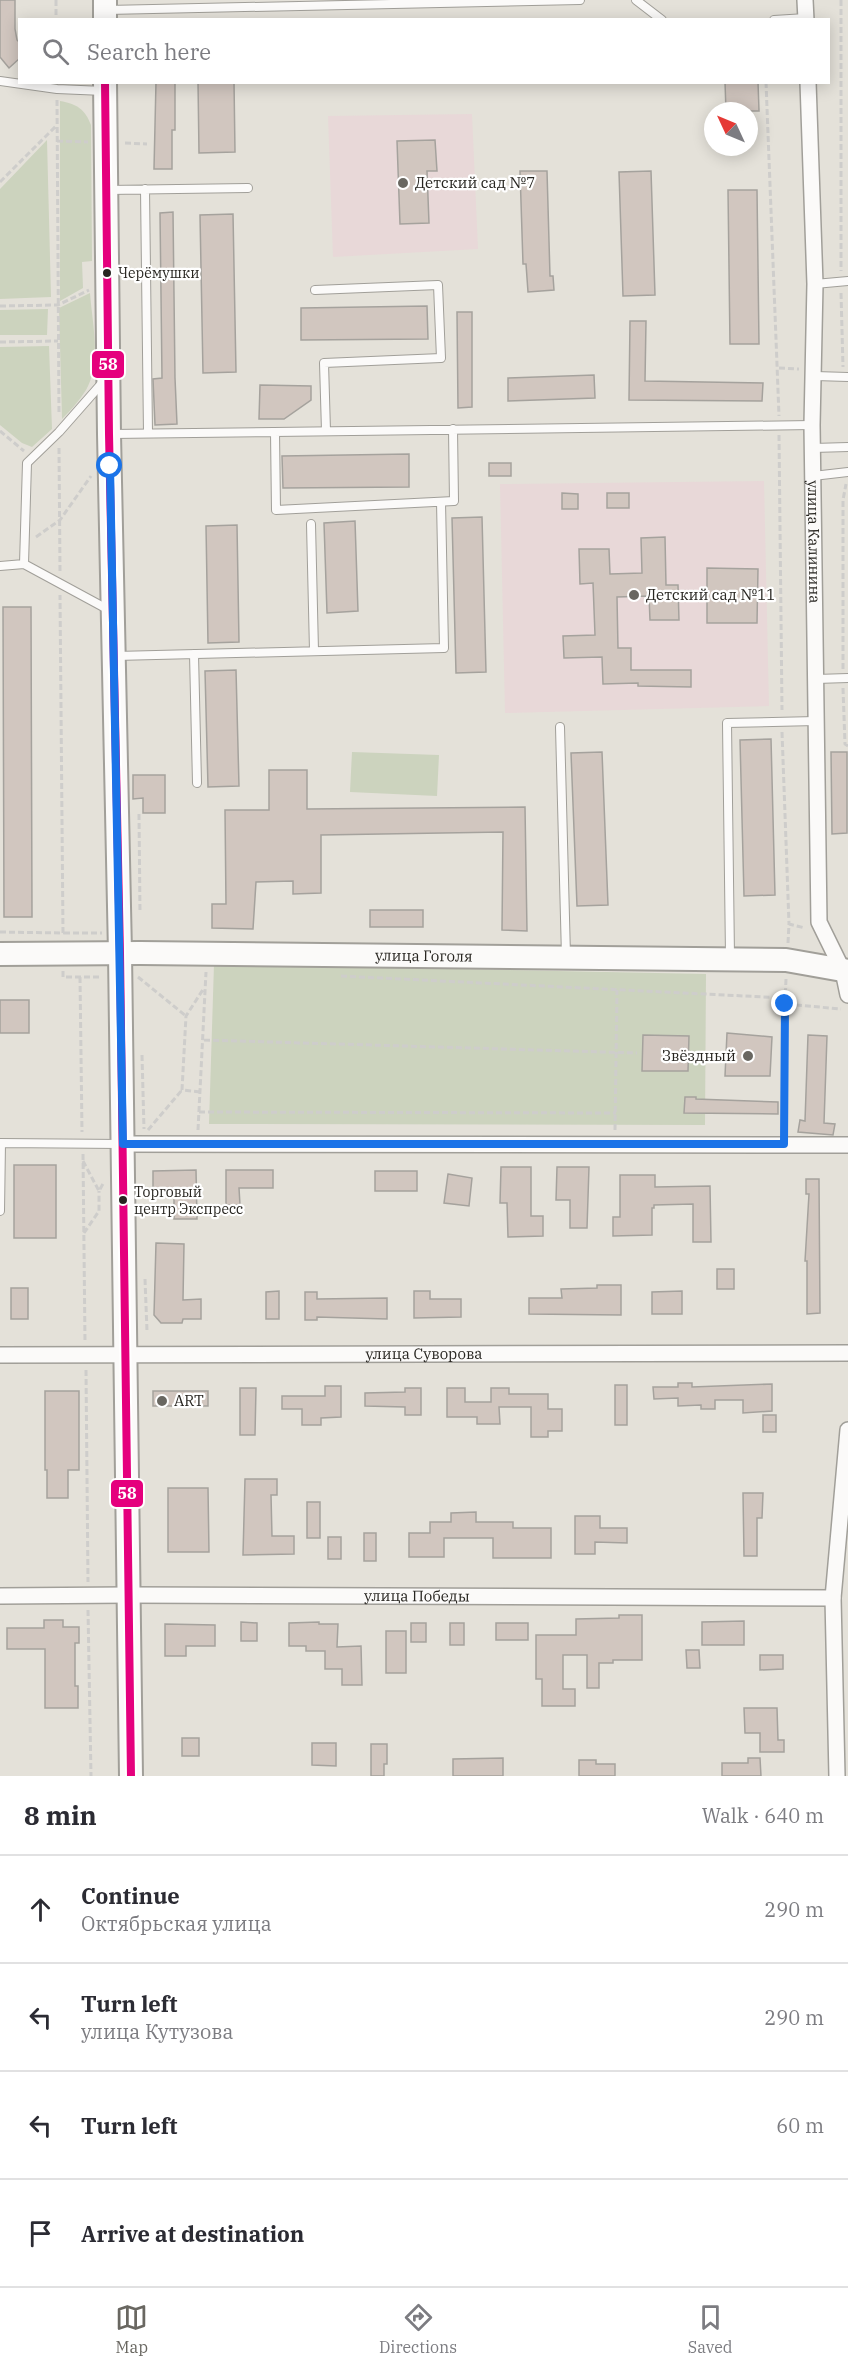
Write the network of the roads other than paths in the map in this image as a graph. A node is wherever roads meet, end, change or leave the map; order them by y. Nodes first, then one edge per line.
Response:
1 (580, 0) edge
2 (636, 0) edge
3 (805, 0) edge
4 (454, 1) edge
5 (252, 3) edge
6 (179, 4) edge
7 (105, 10) edge
8 (659, 18) edge
9 (806, 18) edge
10 (0, 81) edge
11 (18, 84) edge
12 (21, 84) edge
13 (808, 84) edge
14 (105, 87) edge
15 (248, 188) dead end
16 (146, 189) junction
17 (106, 190) junction
18 (844, 282) edge
19 (815, 284) junction
20 (315, 290) dead end
21 (109, 376) junction
22 (815, 376) junction
23 (848, 377) edge
24 (812, 425) junction
25 (453, 429) junction
26 (326, 431) junction
27 (275, 432) junction
28 (148, 433) junction
29 (109, 434) junction
30 (848, 447) edge
31 (813, 448) junction
32 (848, 472) edge
33 (813, 476) junction
34 (441, 502) junction
35 (311, 524) dead end
36 (24, 564) junction
37 (0, 566) edge
38 (113, 612) junction
39 (314, 651) junction
40 (194, 654) junction
41 (114, 656) junction
42 (845, 678) edge
43 (816, 679) junction
44 (816, 722) junction
45 (560, 727) dead end
46 (197, 783) dead end
47 (120, 953) junction
48 (0, 954) edge
49 (566, 958) junction
50 (730, 960) junction
51 (845, 971) edge
52 (848, 995) edge
53 (123, 1144) junction
54 (848, 1145) edge
55 (0, 1211) edge
56 (848, 1353) edge
57 (125, 1354) junction
58 (0, 1355) edge
59 (848, 1430) edge
60 (129, 1594) junction
61 (0, 1596) edge
62 (833, 1598) junction
63 (131, 1776) edge
64 (837, 1776) edge

1 - 4 lane
2 - 8 lane
3 - 9 street
4 - 5 lane
5 - 6 lane
6 - 7 lane
10 - 11 lane
12 - 14 lane
13 - 19 street, улица Калинина
14 - 17 main road
15 - 16 lane
16 - 17 lane
16 - 28 lane
17 - 21 main road
18 - 19 lane
19 - 22 street, улица Калинина
20 - 26 lane
21 - 29 main road
21 - 36 lane
22 - 23 lane
22 - 24 street, улица Калинина
24 - 25 lane
24 - 31 street, улица Калинина
25 - 26 lane
25 - 34 lane
26 - 27 lane
27 - 28 lane
27 - 34 lane
28 - 29 lane
29 - 38 main road
30 - 31 lane
31 - 33 street, улица Калинина
32 - 33 lane
33 - 43 street, улица Калинина
34 - 39 lane
35 - 39 lane
36 - 37 lane
36 - 38 lane
38 - 41 main road
39 - 40 lane
40 - 41 lane
40 - 46 lane
41 - 47 main road
42 - 43 lane
43 - 44 street, улица Калинина
44 - 50 lane
44 - 51 street, улица Калинина
45 - 49 lane
47 - 48 main road, улица Гоголя
47 - 49 main road, улица Гоголя
47 - 53 main road
49 - 50 main road, улица Гоголя
50 - 51 main road, улица Гоголя
51 - 52 street, улица Калинина
53 - 54 street
53 - 55 lane
53 - 57 main road
56 - 57 street, улица Суворова
57 - 58 street, улица Суворова
57 - 60 main road
59 - 62 street
60 - 61 street, улица Победы
60 - 62 street, улица Победы
60 - 63 main road
62 - 64 street

